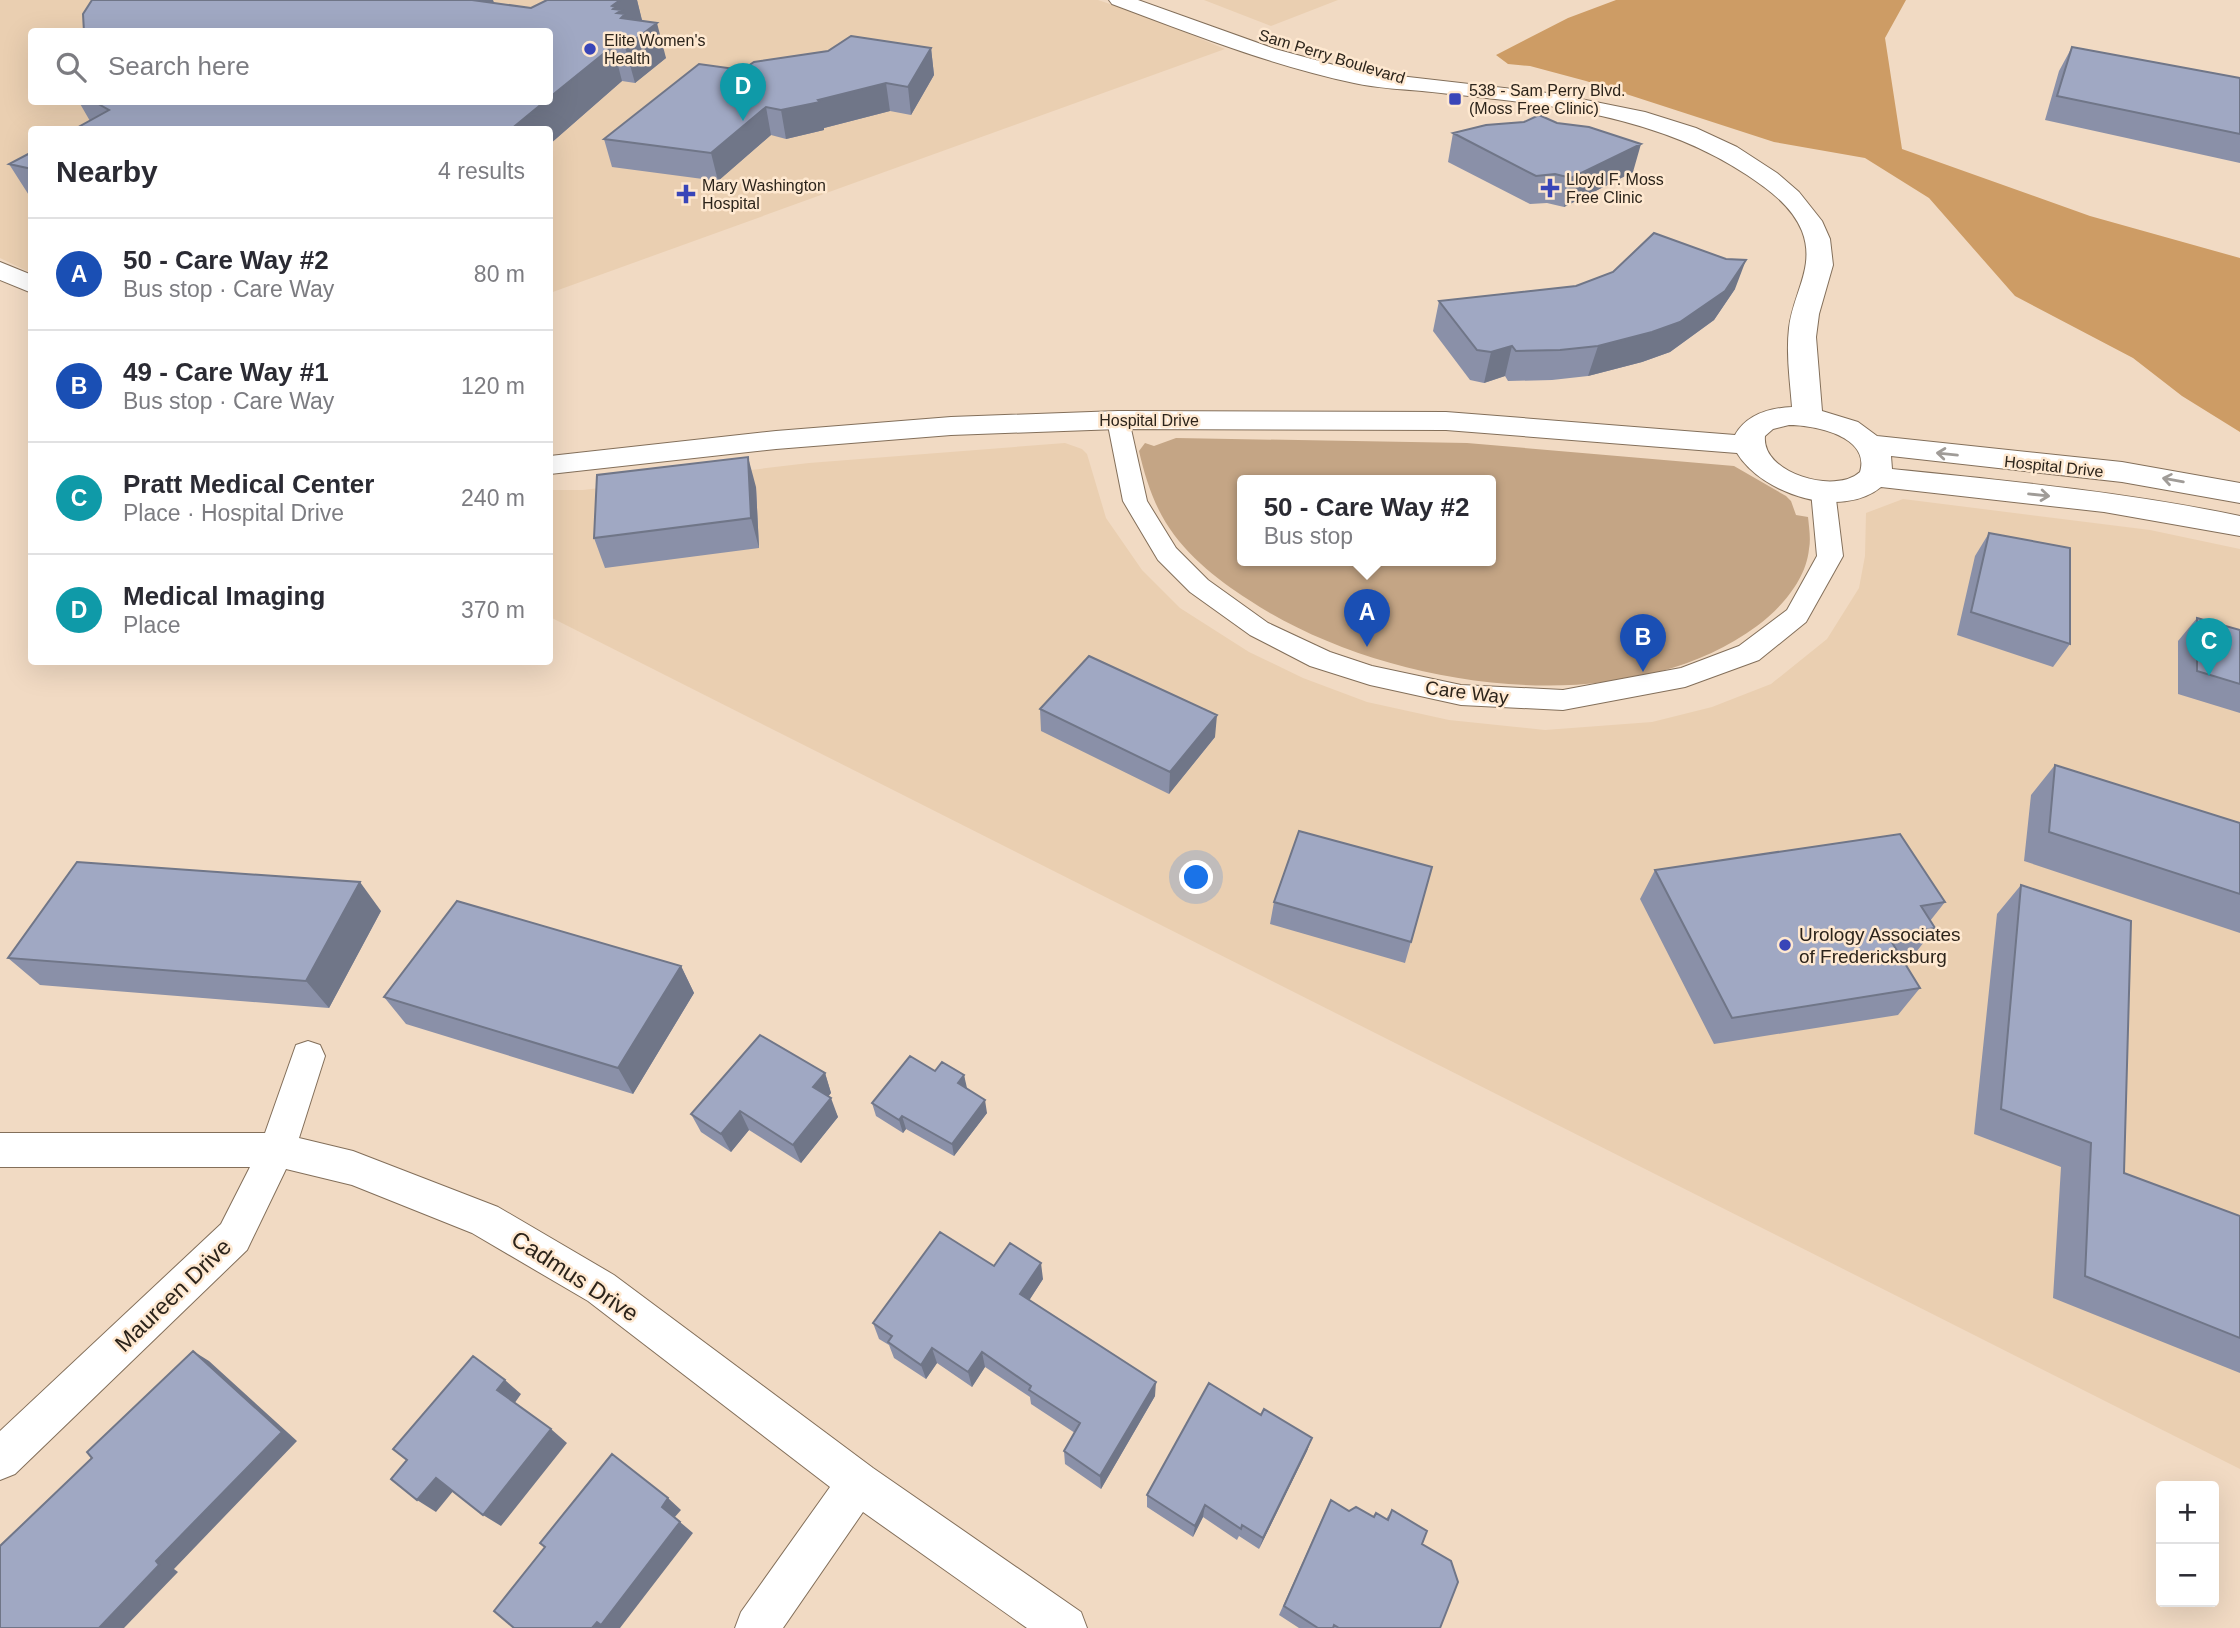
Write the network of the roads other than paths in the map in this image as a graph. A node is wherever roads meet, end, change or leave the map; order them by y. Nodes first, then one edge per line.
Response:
1 (1119, 0) edge
2 (1165, 0) edge
3 (1419, 84) junction
4 (0, 270) edge
5 (28, 283) edge
6 (1808, 416) junction
7 (1118, 420) junction
8 (1749, 444) junction
9 (1868, 444) junction
10 (553, 465) edge
11 (1874, 477) junction
12 (1823, 491) junction
13 (2240, 493) edge
14 (2240, 526) edge
15 (308, 1056) dead end
16 (0, 1150) edge
17 (277, 1150) junction
18 (0, 1459) edge
19 (858, 1483) junction
20 (757, 1628) edge
21 (1065, 1628) edge

1 - 3 street, Sam Perry Boulevard
2 - 3 street, Sam Perry Boulevard
3 - 6 street, Sam Perry Boulevard
4 - 5 street
6 - 8 street
6 - 9 street
7 - 8 street, Hospital Drive
7 - 10 street, Hospital Drive
7 - 12 street, Care Way
8 - 12 street
9 - 11 street
13 -> 9 street, Hospital Drive
11 - 12 street
11 -> 14 street, Hospital Drive
15 - 17 street, Maureen Drive
16 - 17 street, Cadmus Drive
17 - 18 street, Maureen Drive
17 - 19 street, Cadmus Drive
19 - 20 street
19 - 21 street, Cadmus Drive

